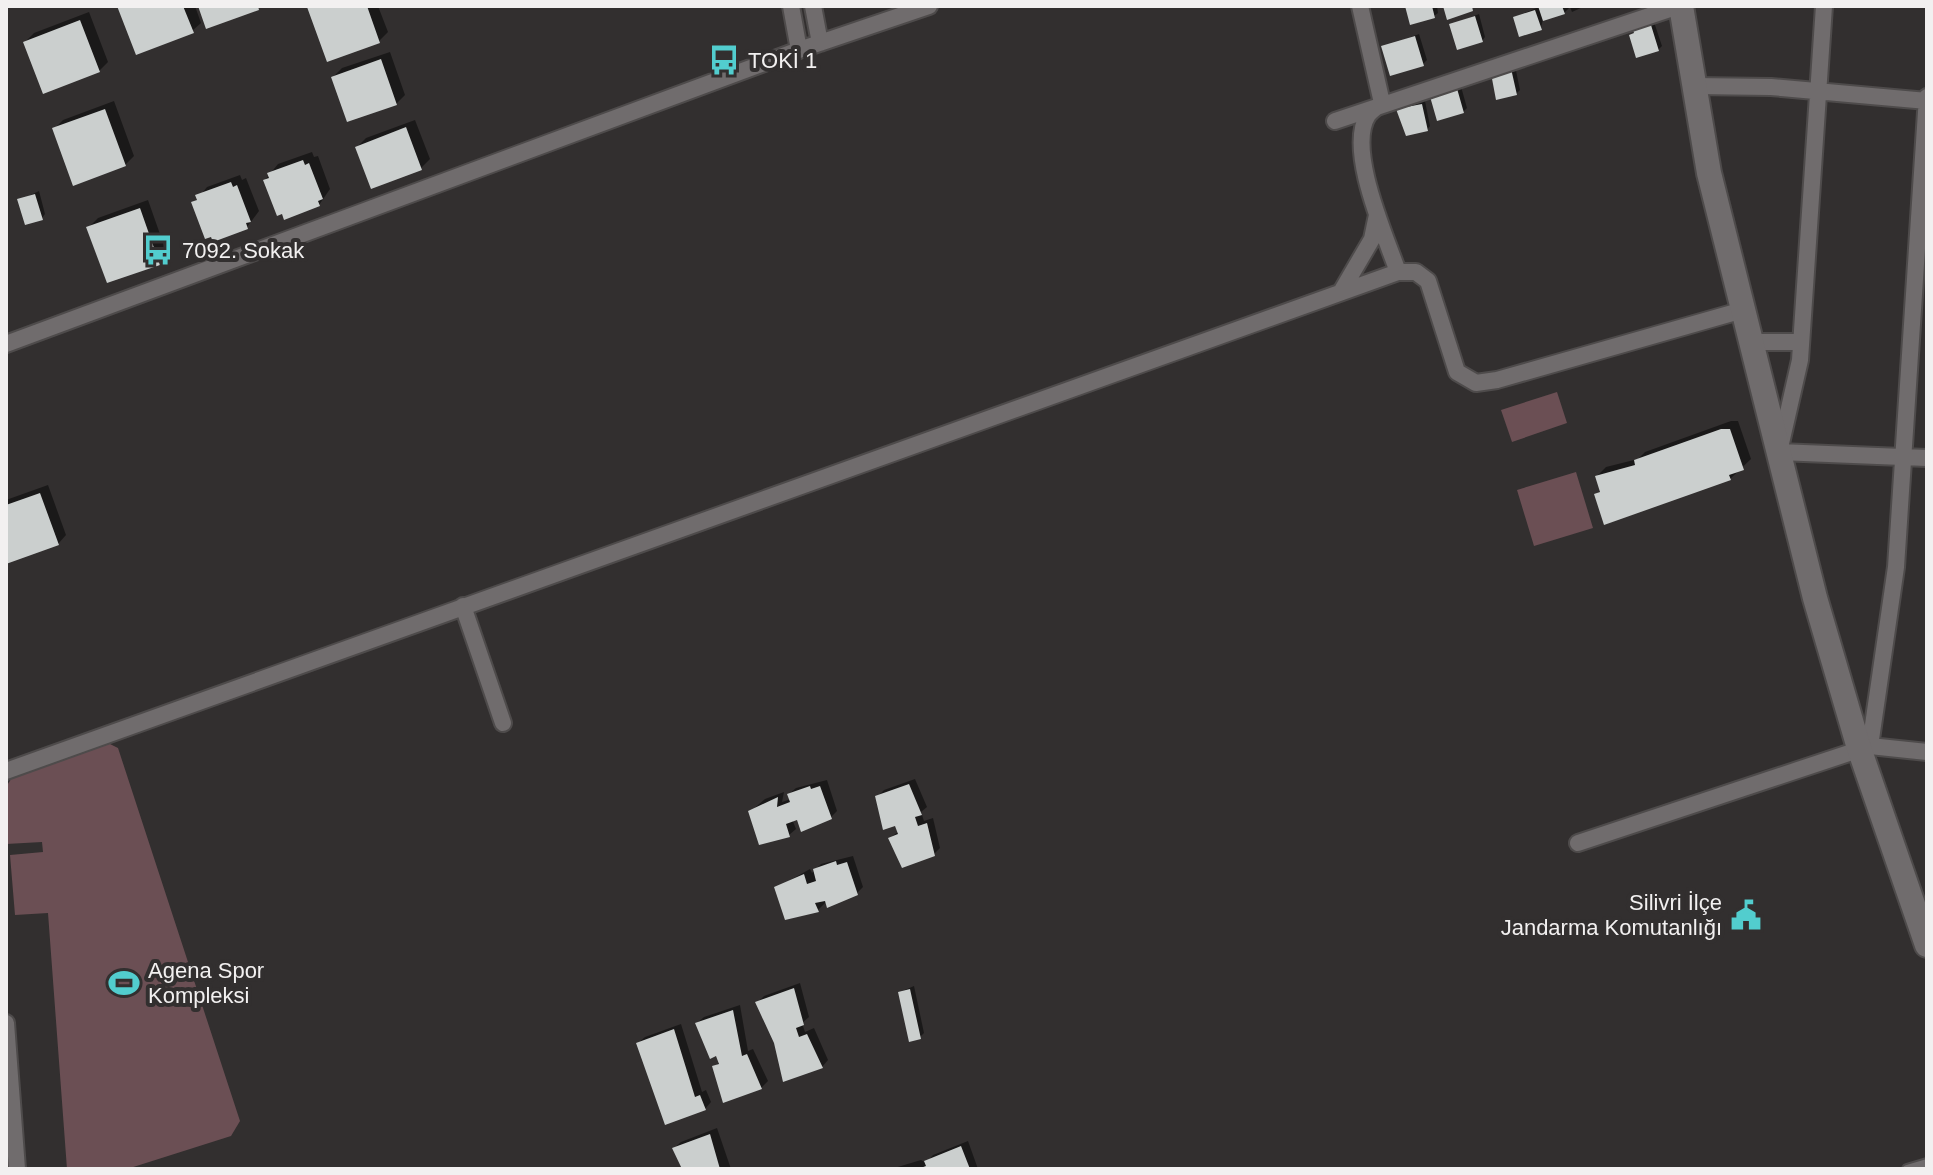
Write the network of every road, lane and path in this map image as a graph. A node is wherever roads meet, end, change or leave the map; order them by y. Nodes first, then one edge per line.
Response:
1 (791, 6) edge
2 (813, 6) edge
3 (929, 6) edge
4 (1360, 6) edge
5 (1680, 6) edge
6 (1824, 6) edge
7 (820, 43) junction
8 (799, 50) junction
9 (1694, 86) junction
10 (1818, 91) junction
11 (1927, 100) edge
12 (1382, 103) junction
13 (1335, 121) dead end
14 (1377, 212) junction
15 (1398, 272) junction
16 (1341, 292) junction
17 (1743, 310) junction
18 (1751, 342) junction
19 (1801, 342) junction
20 (6, 344) edge
21 (1779, 452) junction
22 (1903, 457) junction
23 (1927, 458) edge
24 (463, 606) junction
25 (503, 723) dead end
26 (1865, 747) junction
27 (1927, 752) edge
28 (6, 771) edge
29 (1578, 843) dead end
30 (1927, 945) edge
31 (6, 1023) edge
32 (1927, 1163) edge
33 (17, 1169) edge
34 (1907, 1169) edge

1 - 8 street
2 - 7 street
3 - 7 street
4 - 12 street
5 - 9 street
5 - 12 street
6 - 10 street
7 - 8 street
8 - 20 street
9 - 10 street
9 - 17 street
10 - 11 street
10 - 19 street
11 - 22 street
12 - 13 street
12 - 14 street
14 - 15 street
14 - 16 street
15 - 16 street
15 - 17 street
16 - 24 street
17 - 18 street
18 - 19 street
18 - 21 street
19 - 21 street
21 - 22 street
21 - 26 street
22 - 23 street
22 - 26 street
24 - 25 street
24 - 28 street
26 - 27 street
26 - 29 street
26 - 30 street
31 - 33 street
32 - 34 lane

